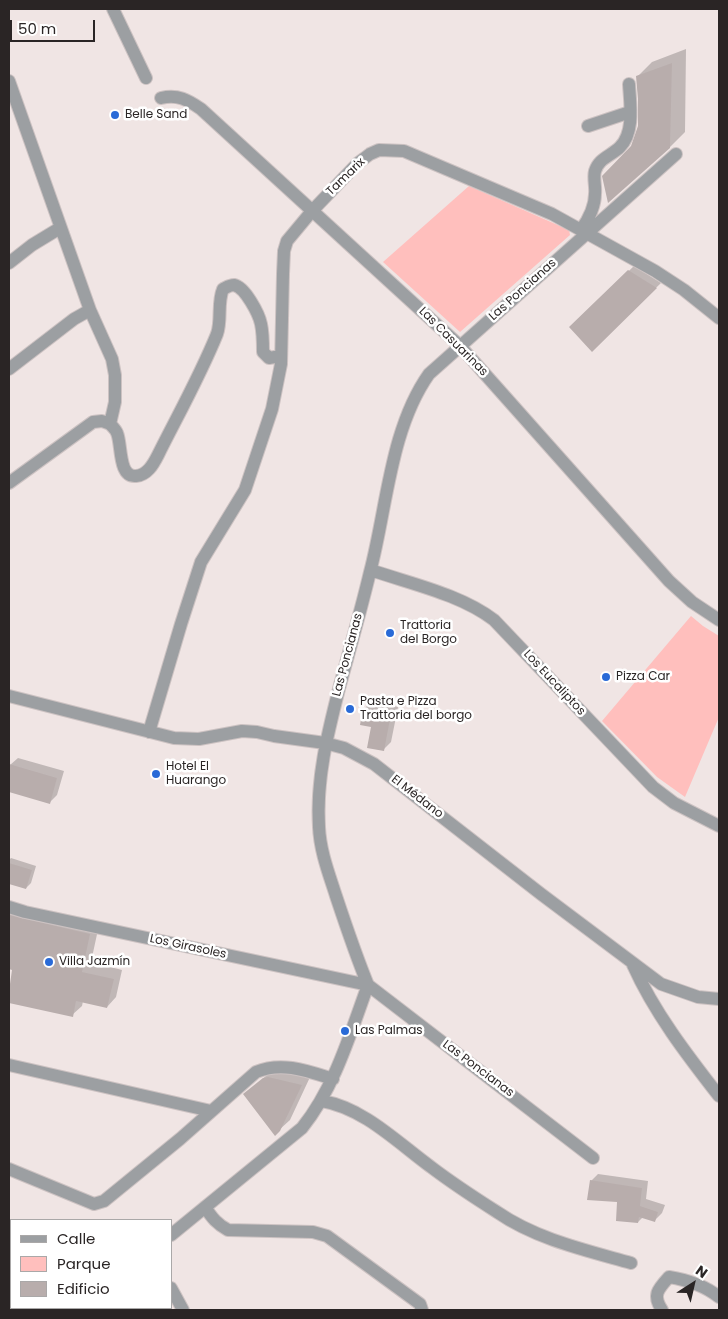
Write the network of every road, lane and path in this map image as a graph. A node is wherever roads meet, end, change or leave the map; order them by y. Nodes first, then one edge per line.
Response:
1 (113, 9) edge
2 (146, 78) dead end
3 (9, 81) edge
4 (629, 84) dead end
5 (161, 98) dead end
6 (630, 112) junction
7 (588, 126) dead end
8 (676, 154) dead end
9 (312, 211) junction
10 (60, 228) junction
11 (584, 231) junction
12 (9, 263) edge
13 (90, 310) junction
14 (719, 318) edge
15 (460, 346) junction
16 (281, 356) junction
17 (9, 369) edge
18 (110, 424) junction
19 (9, 483) edge
20 (371, 570) junction
21 (719, 620) edge
22 (9, 696) edge
23 (150, 732) junction
24 (325, 743) junction
25 (719, 826) edge
26 (9, 907) edge
27 (632, 963) junction
28 (368, 985) junction
29 (719, 999) edge
30 (9, 1065) edge
31 (332, 1079) junction
32 (719, 1096) edge
33 (322, 1101) junction
34 (211, 1110) junction
35 (593, 1158) dead end
36 (9, 1169) edge
37 (205, 1207) junction
38 (172, 1234) edge
39 (631, 1263) dead end
40 (172, 1290) edge
41 (719, 1297) edge
42 (183, 1310) edge
43 (422, 1310) edge
44 (662, 1310) edge

1 - 2 street
3 - 10 street
4 - 6 street
5 - 9 street, Las Casuarinas
6 - 7 street
6 - 11 street
8 - 11 street, Las Poncianas
9 - 11 street, Tamarix
9 - 15 street, Las Casuarinas
9 - 16 street, Tamarix
10 - 12 street
10 - 13 street
11 - 14 street, Tamarix
11 - 15 street, Las Poncianas
13 - 17 street
13 - 18 street
15 - 20 street, Las Poncianas
15 - 21 street, Las Casuarinas
16 - 18 street
16 - 23 street, Tamarix
18 - 19 street
20 - 24 street, Las Poncianas
20 - 25 street, Los Eucaliptos
22 - 23 street, El Médano
23 - 24 street, El Médano
24 - 27 street, El Médano
24 - 28 street, Las Poncianas
26 - 28 street, Los Girasoles
27 - 29 street
27 - 32 street, El Médano
28 - 31 street
28 - 35 street, Las Poncianas
30 - 34 street
31 - 33 street
31 - 34 street
33 - 37 street
33 - 39 street
34 - 36 street
37 - 38 street
37 - 43 street
40 - 42 street
41 - 44 street

